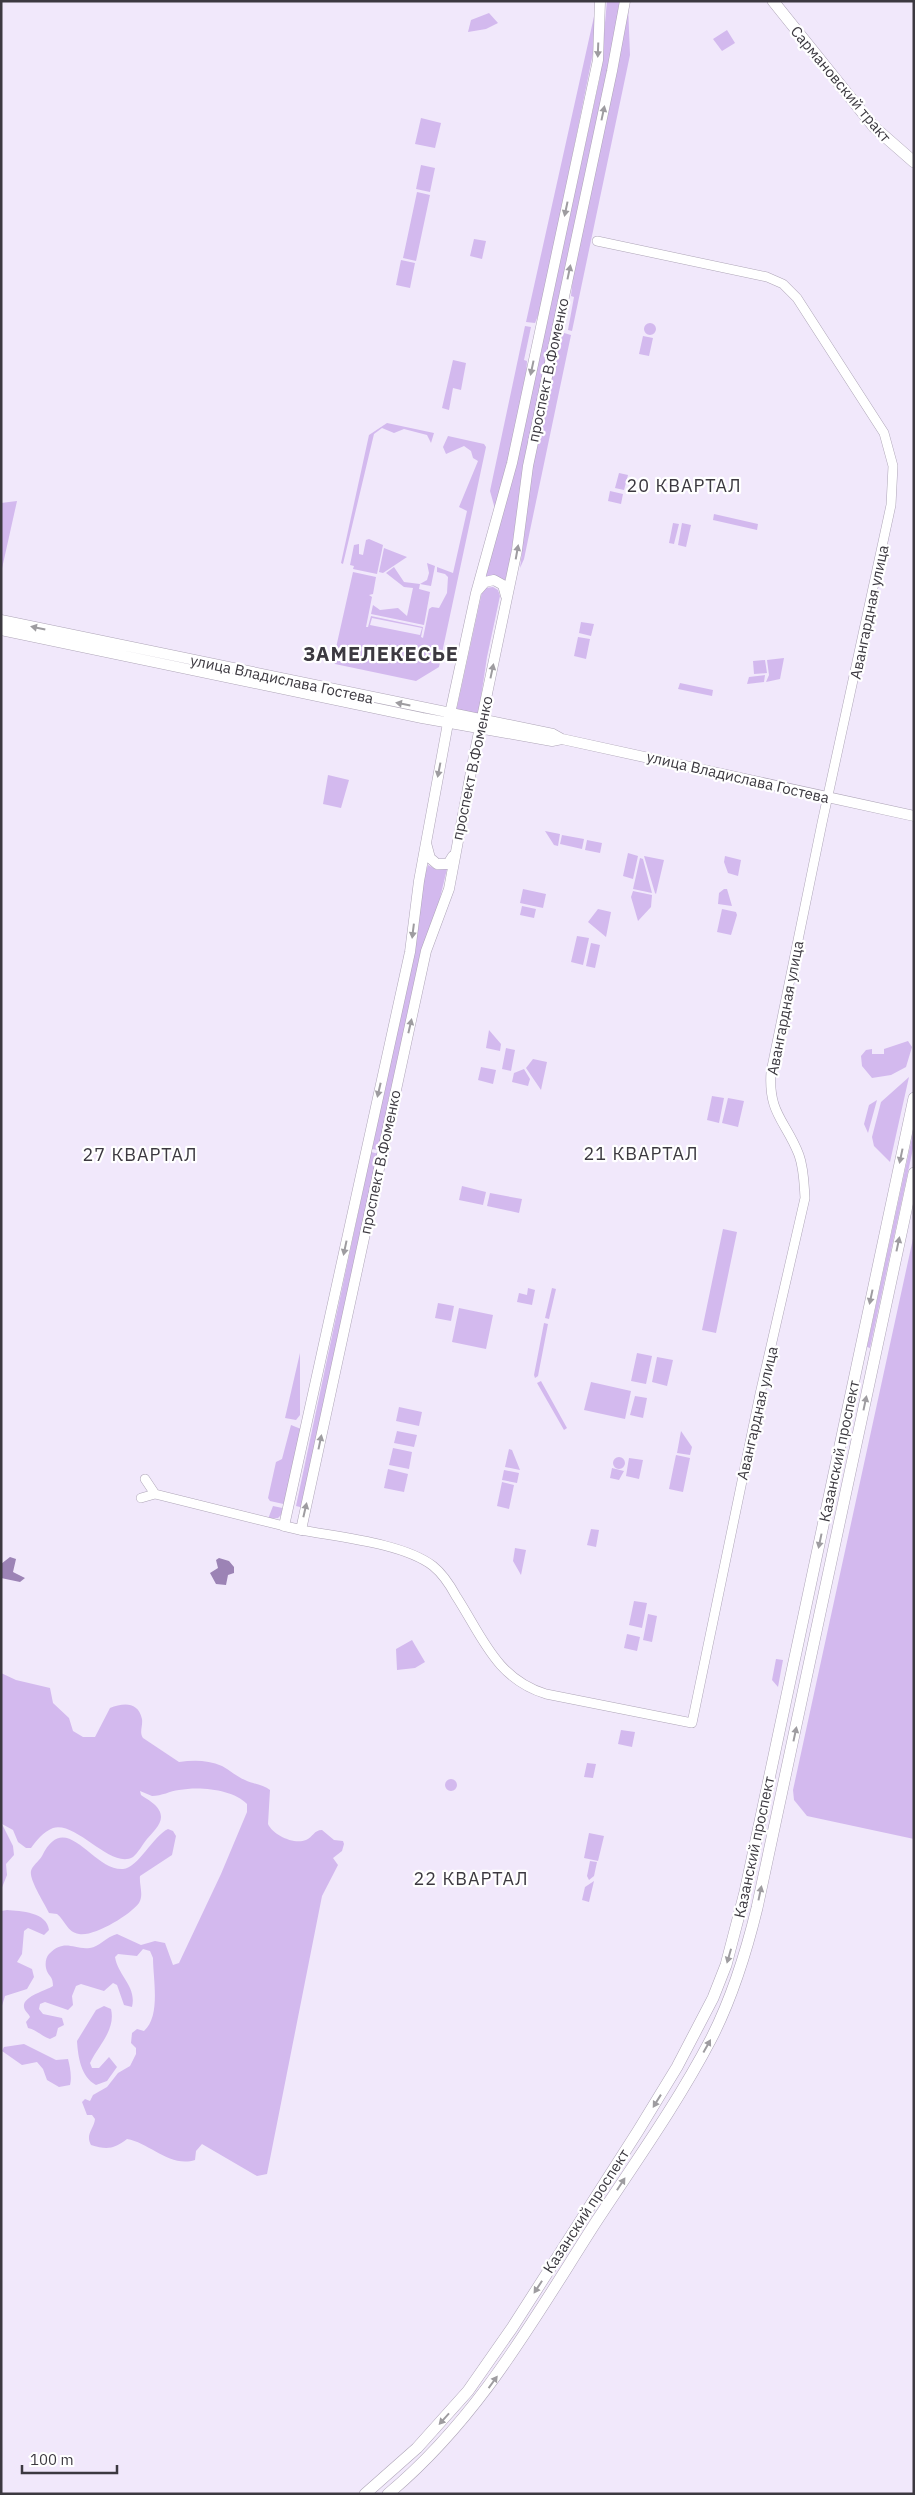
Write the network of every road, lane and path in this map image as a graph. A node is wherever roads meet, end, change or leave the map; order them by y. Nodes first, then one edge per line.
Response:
1 (600, 1) edge
2 (624, 1) edge
3 (774, 1) edge
4 (914, 162) edge
5 (597, 241) dead end
6 (476, 593) junction
7 (507, 600) junction
8 (1, 620) edge
9 (1, 630) edge
10 (449, 717) junction
11 (481, 724) junction
12 (828, 797) junction
13 (914, 816) edge
14 (425, 840) junction
15 (455, 853) junction
16 (914, 1098) edge
17 (914, 1173) edge
18 (862, 1343) junction
19 (877, 1346) junction
20 (145, 1479) dead end
21 (155, 1494) junction
22 (141, 1498) dead end
23 (284, 1526) junction
24 (301, 1530) junction
25 (583, 2216) junction
26 (594, 2225) junction
27 (365, 2494) edge
28 (388, 2494) edge

1 -> 6 main road, проспект В.Фоменко
7 -> 2 main road, проспект В.Фоменко
3 - 4 main road, Сармановский тракт
5 - 12 street, Авангардная улица
6 - 7 main road
6 - 10 main road, проспект В.Фоменко
11 -> 7 main road, проспект В.Фоменко
10 -> 8 main road, улица Владислава Гостева
9 - 10 main road, улица Владислава Гостева
10 - 11 main road, улица Владислава Гостева
10 -> 14 main road, проспект В.Фоменко
11 - 12 main road, улица Владислава Гостева
11 - 15 main road, проспект В.Фоменко
12 - 13 main road, улица Владислава Гостева
12 - 24 street, Авангардная улица
14 - 15 main road
14 -> 23 main road, проспект В.Фоменко
24 -> 15 main road, проспект В.Фоменко
16 -> 18 main road, Казанский проспект
19 -> 17 main road, Казанский проспект
18 - 19 main road
18 -> 25 main road, Казанский проспект
26 -> 19 main road, Казанский проспект
20 - 21 street
21 - 22 street
21 - 23 street
23 - 24 main road
25 - 26 main road
25 -> 27 main road, Казанский проспект
28 -> 26 main road, Казанский проспект

